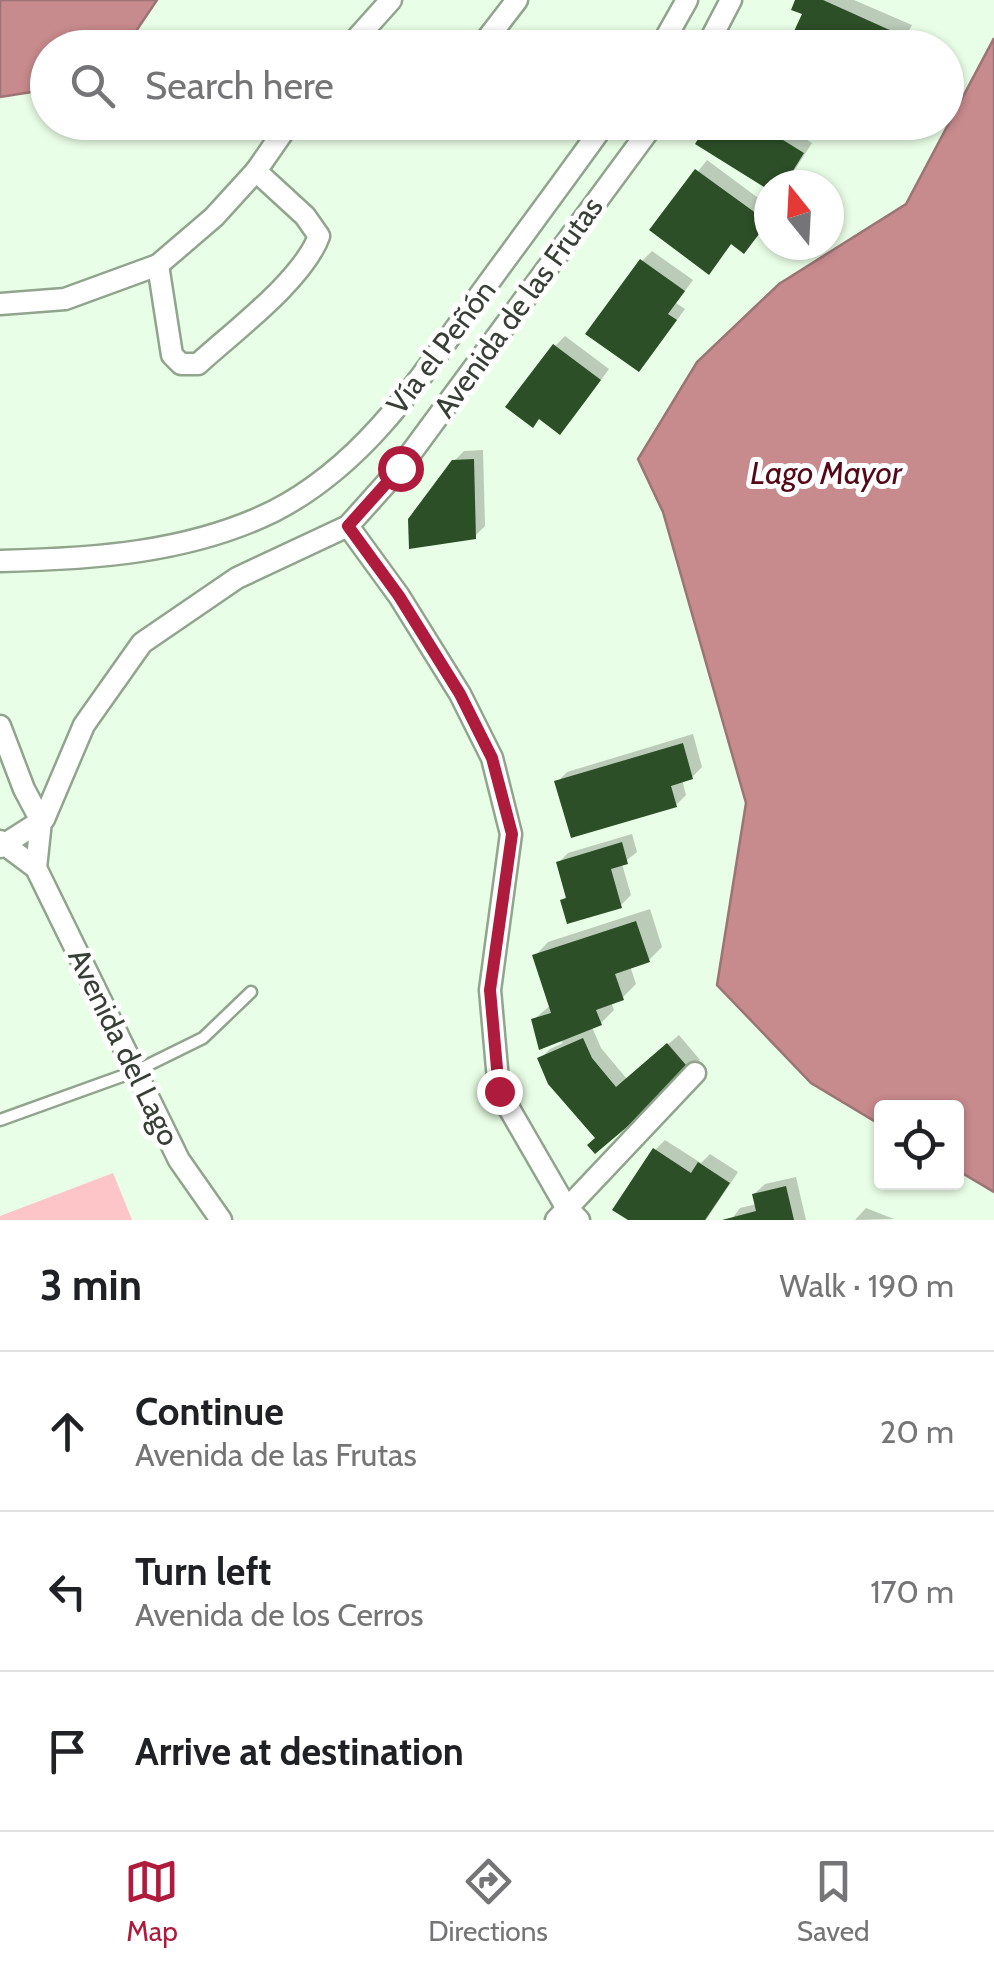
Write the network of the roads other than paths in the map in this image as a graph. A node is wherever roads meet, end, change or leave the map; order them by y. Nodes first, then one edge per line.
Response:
1 (391, 0) edge
2 (517, 0) edge
3 (687, 0) edge
4 (731, 0) edge
5 (368, 30) edge
6 (494, 30) edge
7 (673, 30) edge
8 (715, 30) edge
9 (278, 140) edge
10 (593, 140) edge
11 (642, 140) edge
12 (256, 171) junction
13 (158, 265) junction
14 (0, 304) edge
15 (348, 526) junction
16 (0, 560) edge
17 (0, 726) edge
18 (41, 821) junction
19 (1, 845) edge
20 (36, 868) junction
21 (251, 992) dead end
22 (136, 1071) junction
23 (694, 1073) dead end
24 (0, 1120) edge
25 (567, 1216) edge
26 (222, 1220) edge

1 - 5 street
2 - 6 street
3 - 7 street
4 - 8 street
9 - 12 street
10 - 16 street, Vía el Peñón
11 - 15 street, Avenida de las Frutas
12 - 13 street
12 - 13 street
13 - 14 street
15 - 18 street, Avenida de las Frutas
15 - 25 street
17 - 18 street
18 - 19 street
18 - 20 street
19 - 20 street
20 - 22 street, Avenida del Lago
21 - 22 lane
22 - 24 lane
22 - 26 street, Avenida del Lago
23 - 25 street

